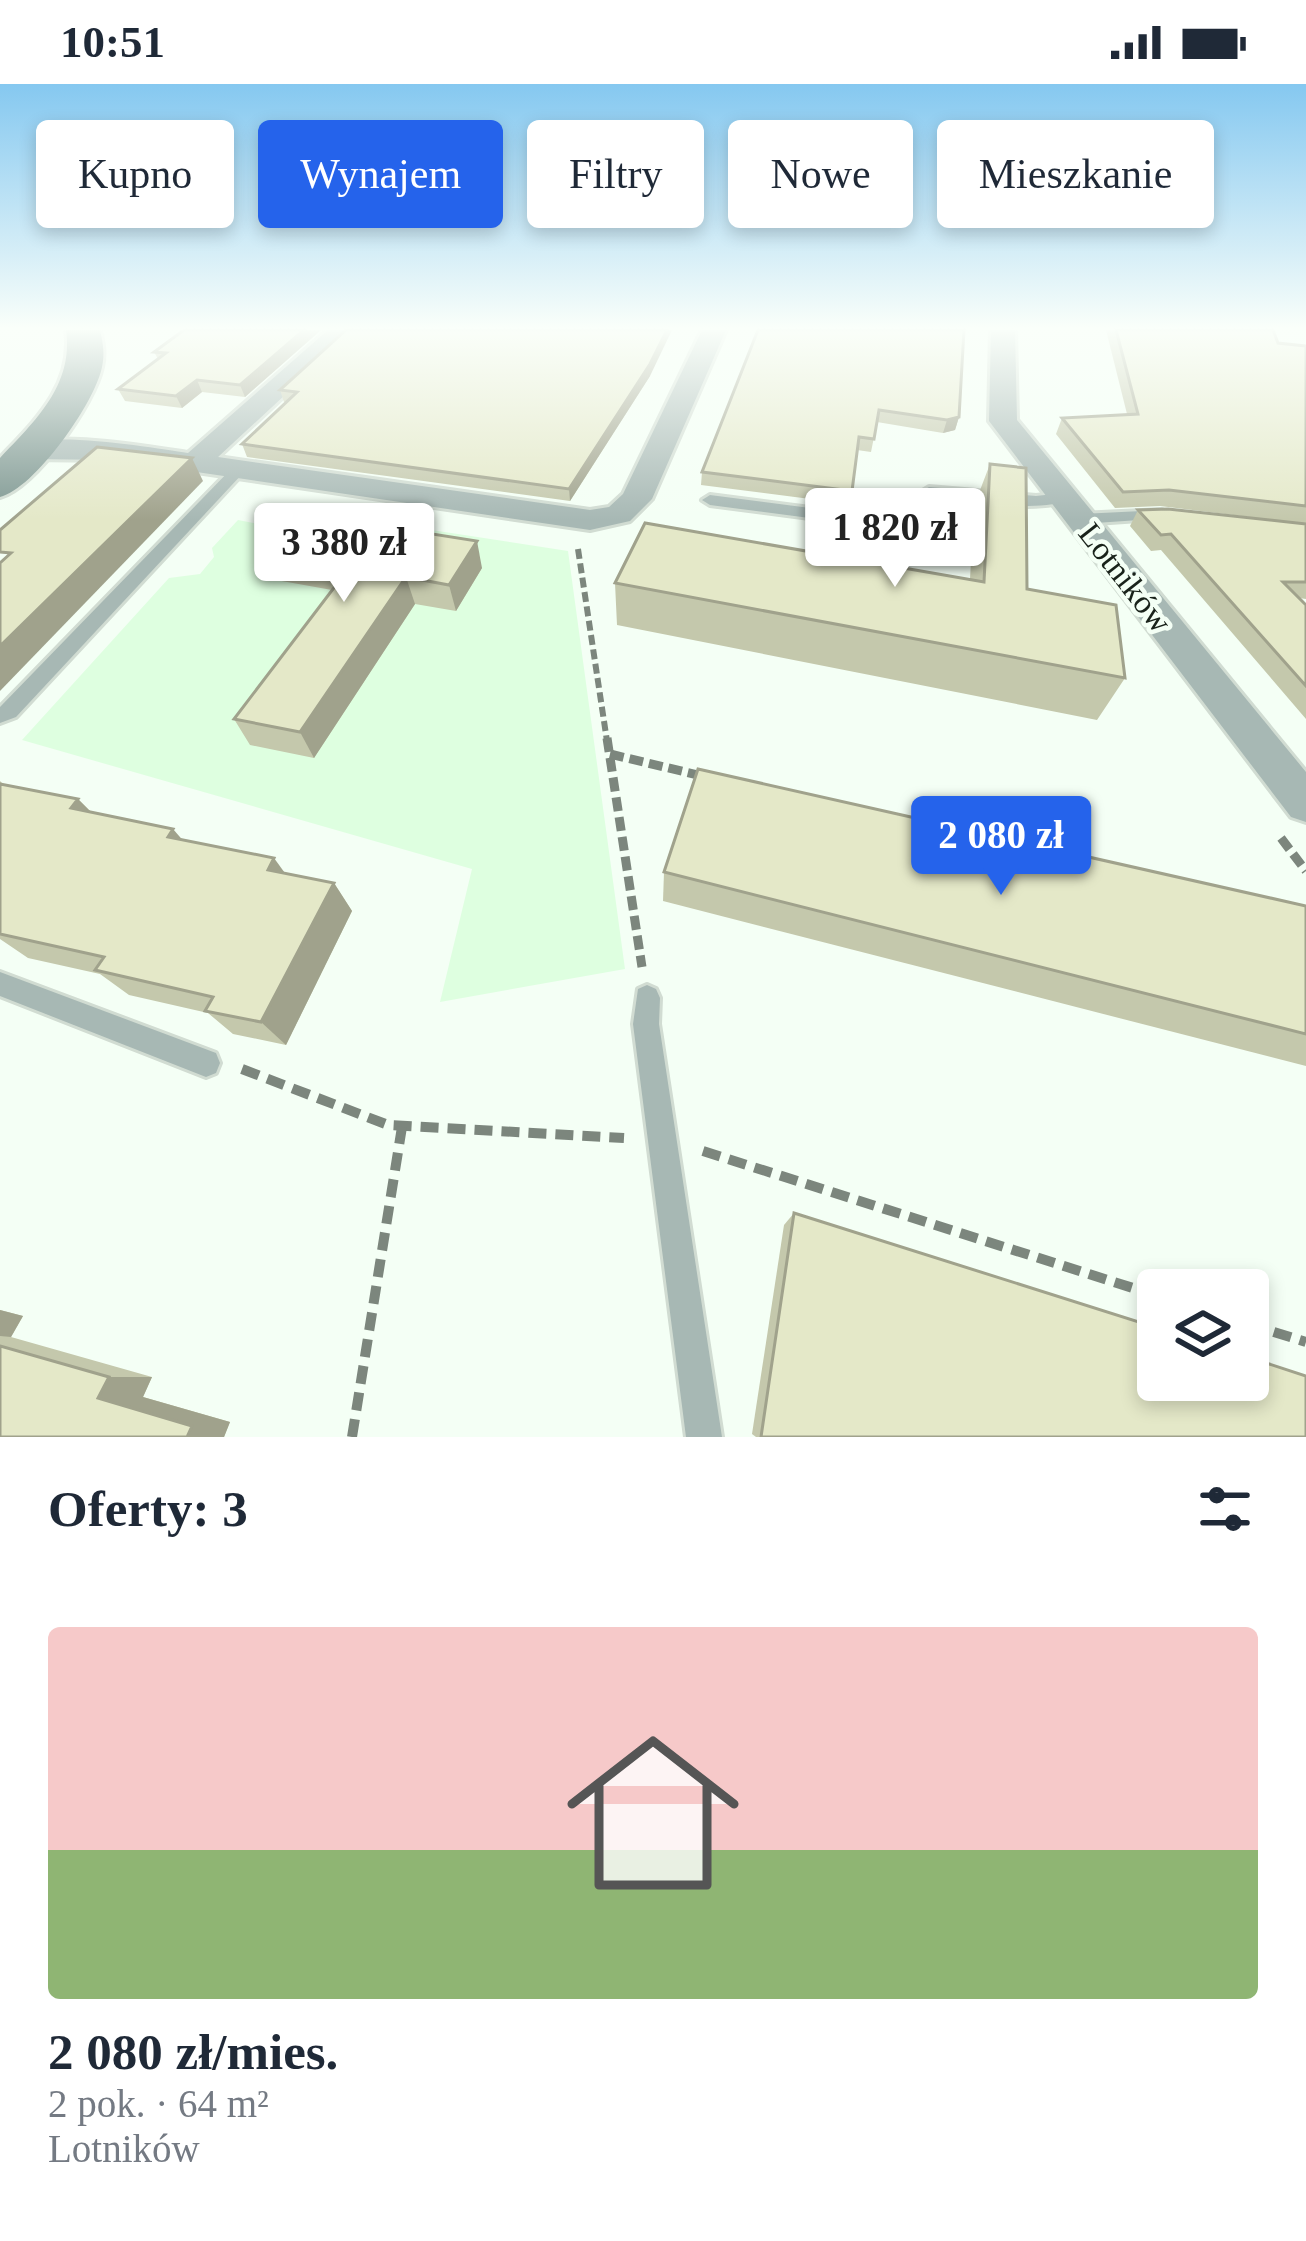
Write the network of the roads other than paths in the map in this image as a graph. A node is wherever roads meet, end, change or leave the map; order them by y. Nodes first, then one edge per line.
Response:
1 (70, 393) edge
2 (273, 393) edge
3 (685, 393) edge
4 (1003, 393) edge
5 (28, 450) junction
6 (195, 462) junction
7 (239, 469) junction
8 (0, 484) edge
9 (710, 500) dead end
10 (1072, 508) junction
11 (1180, 518) edge
12 (0, 715) edge
13 (1306, 804) edge
14 (0, 984) edge
15 (646, 998) road end
16 (206, 1063) dead end
17 (704, 1437) edge

1 - 5 main road
2 - 6 street
3 - 7 street
4 - 10 street, Lotników
5 - 6 street
5 - 8 main road
6 - 7 street
7 - 12 lane
9 - 10 lane
10 - 11 lane
10 - 13 street, Lotników
14 - 16 lane
15 - 17 lane

